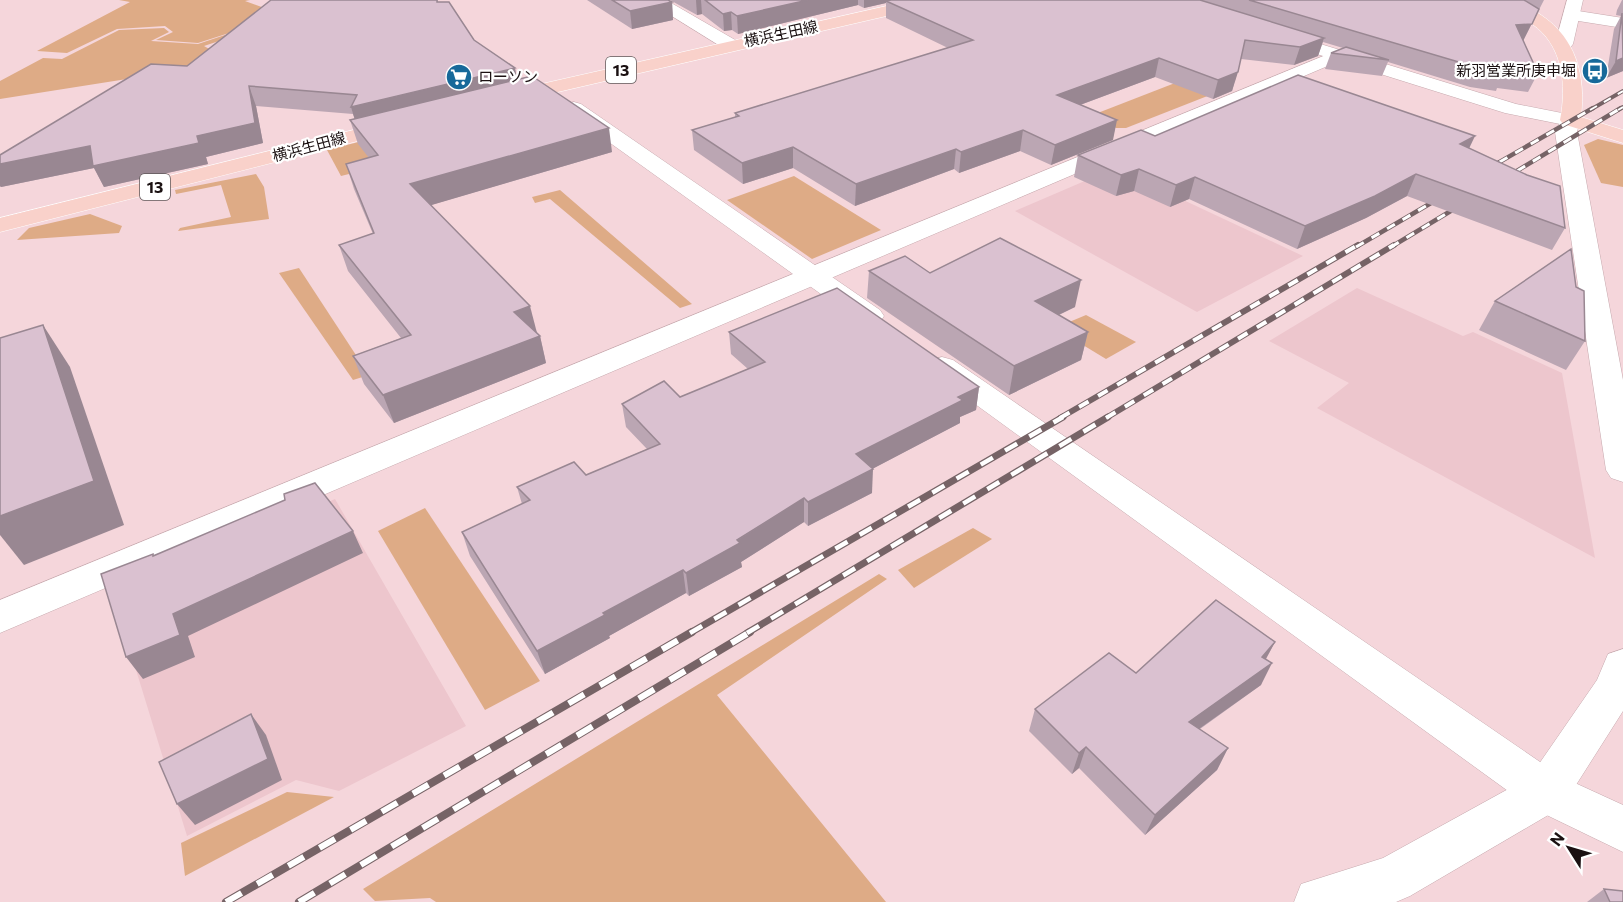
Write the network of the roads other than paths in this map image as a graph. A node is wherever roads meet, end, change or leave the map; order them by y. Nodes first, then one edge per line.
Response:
1 (654, 0) edge
2 (934, 0) edge
3 (1506, 0) edge
4 (1574, 8) edge
5 (1623, 23) edge
6 (1262, 31) edge
7 (1564, 44) junction
8 (730, 45) junction
9 (1338, 55) junction
10 (545, 88) junction
11 (489, 102) edge
12 (1570, 120) junction
13 (411, 122) edge
14 (1623, 137) edge
15 (0, 225) edge
16 (814, 276) junction
17 (1623, 470) edge
18 (0, 617) edge
19 (1623, 666) edge
20 (1546, 792) junction
21 (1623, 829) edge
22 (1319, 902) edge

1 - 8 street
2 - 8 main road, 横浜生田線 / 13
3 - 7 main road
4 - 5 street
4 - 7 street
6 - 9 street
7 - 12 main road
8 - 10 main road, 横浜生田線 / 13
9 - 12 street
9 - 16 street
10 - 11 main road, 横浜生田線 / 13
10 - 16 street
12 - 14 main road
12 - 17 street
13 - 15 main road, 横浜生田線 / 13
16 - 18 street
16 - 20 street
19 - 20 street
20 - 21 street
20 - 22 street

